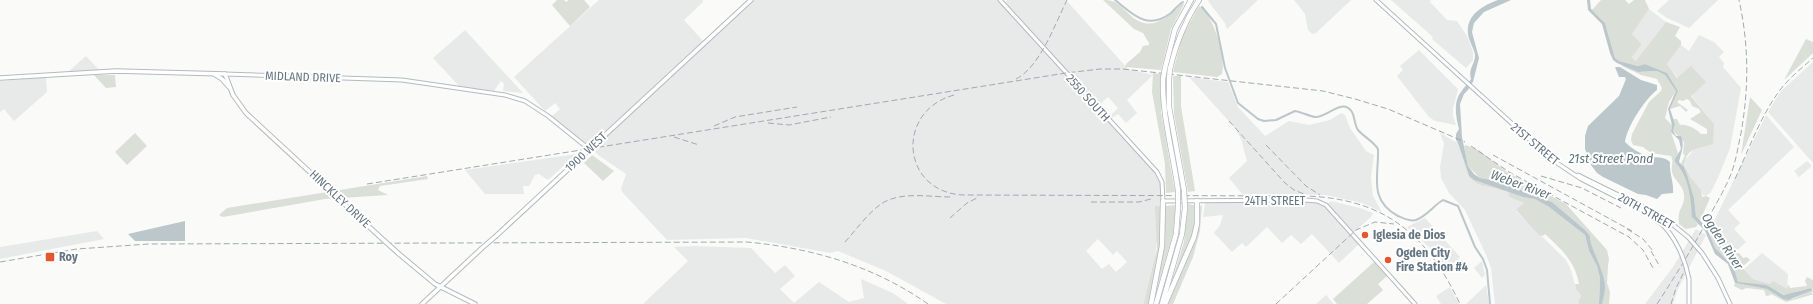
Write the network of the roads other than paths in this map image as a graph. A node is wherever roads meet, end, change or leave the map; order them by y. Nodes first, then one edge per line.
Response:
1 (751, 0) edge
2 (1000, 0) edge
3 (1191, 0) edge
4 (1200, 0) edge
5 (1376, 0) edge
6 (214, 74) junction
7 (225, 74) junction
8 (0, 78) edge
9 (229, 88) junction
10 (589, 149) junction
11 (1574, 174) junction
12 (1163, 201) junction
13 (1197, 201) junction
14 (441, 287) junction
15 (422, 304) edge
16 (475, 304) edge
17 (1151, 304) edge
18 (1156, 304) edge
19 (1162, 304) edge
20 (1165, 304) edge
21 (1415, 304) edge
22 (1689, 304) edge
23 (1730, 304) edge

1 - 10 main road, 1900 WEST
2 - 12 main road, 2550 SOUTH
3 - 18 highway, bridge
4 - 19 highway, bridge
5 - 11 main road, 21ST STREET
6 - 7 main road, MIDLAND DRIVE
6 - 8 main road, MIDLAND DRIVE
6 - 9 main road
7 - 9 main road, HINCKLEY DRIVE
7 - 10 main road, MIDLAND DRIVE
9 - 14 main road, HINCKLEY DRIVE, bridge
10 - 14 main road, 1900 WEST, bridge
11 - 22 main road, 21ST STREET, bridge
11 - 23 main road, 20TH STREET, bridge
12 - 13 main road, 24TH STREET
12 - 17 highway
13 - 20 highway
13 - 21 main road, 24TH STREET
14 - 15 main road, 1900 WEST
14 - 16 main road, HINCKLEY DRIVE

